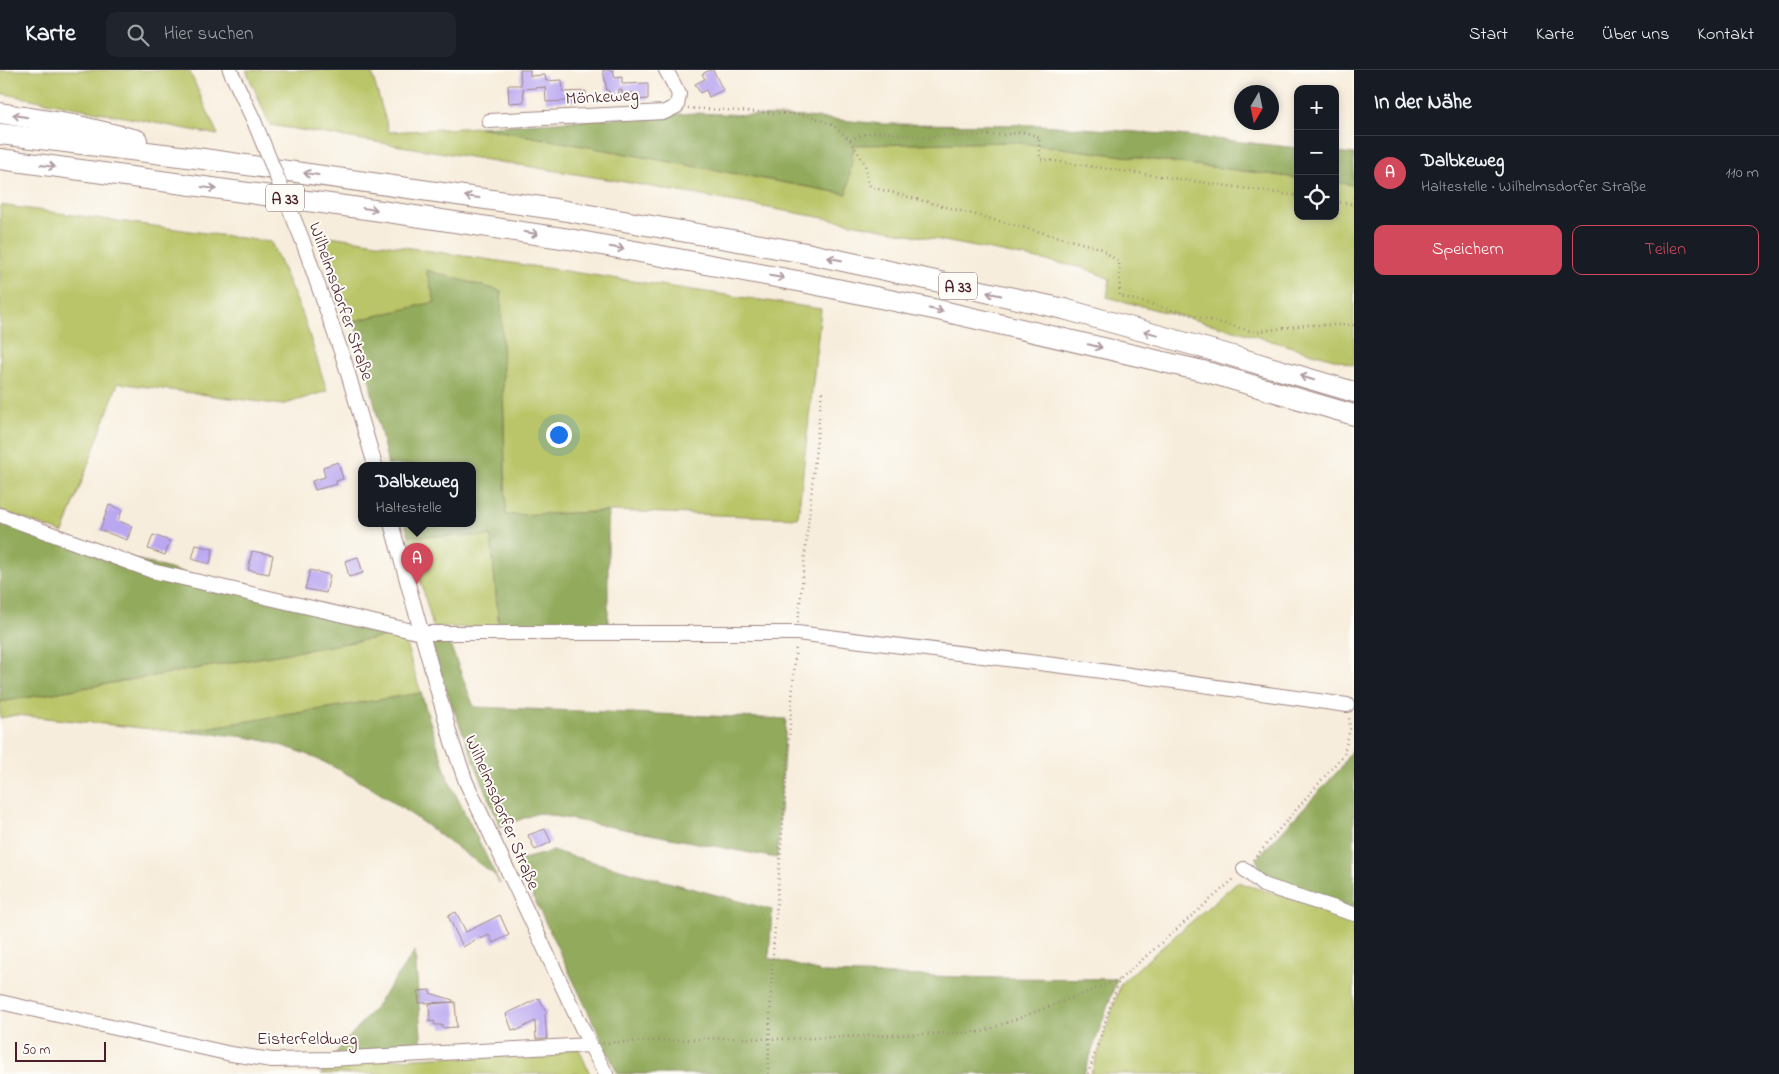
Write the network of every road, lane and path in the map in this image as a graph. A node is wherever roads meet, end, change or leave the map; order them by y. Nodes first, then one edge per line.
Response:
1 (230, 70) edge
2 (666, 70) edge
3 (677, 106) junction
4 (0, 113) edge
5 (488, 121) dead end
6 (0, 134) edge
7 (850, 140) junction
8 (204, 159) junction
9 (0, 160) edge
10 (1294, 195) edge
11 (1339, 202) edge
12 (1354, 204) edge
13 (1354, 325) edge
14 (822, 390) dead end
15 (1354, 392) edge
16 (1354, 415) edge
17 (374, 462) edge
18 (0, 515) edge
19 (392, 527) edge
20 (421, 633) junction
21 (797, 633) junction
22 (1347, 705) joint
23 (1244, 869) junction
24 (1354, 914) edge
25 (1119, 980) junction
26 (0, 1002) edge
27 (770, 1039) junction
28 (590, 1045) junction
29 (606, 1074) edge
30 (768, 1074) edge
31 (1088, 1074) edge

1 - 17 street, Wilhelmsdorfer Straße, bridge
2 - 3 street
3 - 5 street, Mönkeweg
3 - 7 path
8 -> 4 highway
6 - 8 highway, A 33
7 - 10 path
7 - 13 path
15 -> 8 highway, A 33
9 -> 16 highway, A 33
11 - 12 path
14 - 21 path
18 - 20 street
19 - 20 street, Wilhelmsdorfer Straße
20 - 21 street
20 - 28 street, Wilhelmsdorfer Straße
21 - 22 street
21 - 27 path
22 - 23 path
23 - 24 street
23 - 25 path
25 - 27 path
25 - 31 path
26 - 28 street, Eisterfeldweg
27 - 28 path
27 - 30 path
28 - 29 street, Wilhelmsdorfer Straße

